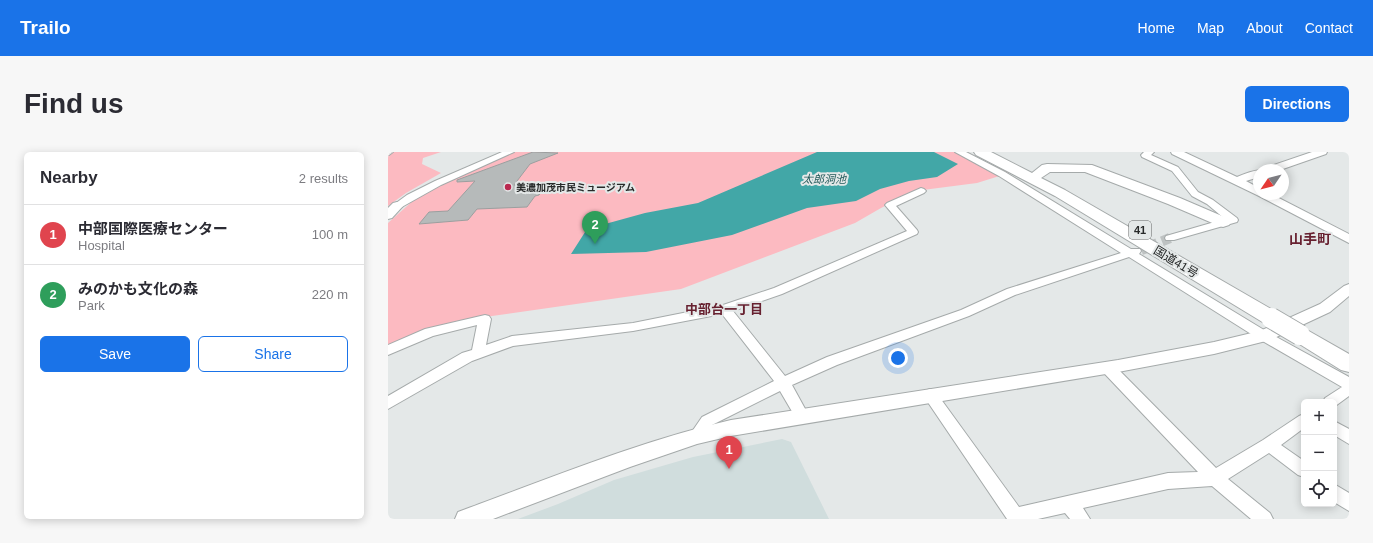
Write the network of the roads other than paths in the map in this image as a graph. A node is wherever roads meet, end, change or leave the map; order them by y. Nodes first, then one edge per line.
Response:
1 (510, 152) edge
2 (959, 152) edge
3 (981, 152) edge
4 (992, 152) edge
5 (1150, 152) edge
6 (1176, 152) edge
7 (1322, 152) edge
8 (1287, 164) edge
9 (1253, 175) edge
10 (1031, 179) junction
11 (1236, 181) junction
12 (1253, 189) edge
13 (921, 191) dead end
14 (1274, 200) edge
15 (397, 206) joint
16 (388, 215) edge
17 (1223, 222) junction
18 (1170, 238) tunnel mouth
19 (1349, 239) edge
20 (1132, 252) junction
21 (1349, 289) edge
22 (725, 309) junction
23 (1273, 323) junction
24 (1306, 332) junction
25 (388, 350) edge
26 (1349, 350) edge
27 (478, 353) junction
28 (1349, 364) edge
29 (1108, 368) junction
30 (783, 383) junction
31 (1349, 384) edge
32 (1349, 388) edge
33 (930, 395) junction
34 (1334, 399) edge
35 (388, 403) edge
36 (802, 416) junction
37 (1301, 422) edge
38 (1337, 429) edge
39 (697, 436) junction
40 (1349, 437) edge
41 (1269, 445) junction
42 (1301, 468) edge
43 (1215, 478) junction
44 (1337, 494) edge
45 (1349, 503) edge
46 (1069, 504) junction
47 (466, 519) edge
48 (1081, 519) edge
49 (1264, 519) edge

1 - 15 street
2 - 10 street
3 - 10 highway, 国道41号 / 41
4 - 10 highway, 国道41号 / 41
5 - 17 street
6 - 11 street
7 - 8 street
9 - 11 street
10 - 17 highway
10 - 20 street
10 - 23 highway, 国道41号 / 41
11 - 12 street
13 - 22 street
14 - 19 street
15 - 16 street
17 - 18 street
20 - 23 street
20 - 30 street
21 - 23 street
22 - 27 street
22 - 30 street
23 - 24 highway, 国道41号 / 41, bridge
23 - 29 street
23 - 31 street
24 - 26 highway, 国道41号 / 41
24 - 28 highway, 国道41号 / 41
25 - 27 street
27 - 35 street
29 - 33 street
29 - 43 street
30 - 36 street
30 - 39 street
32 - 34 street
33 - 36 street
33 - 46 street
36 - 39 street
37 - 41 street
38 - 40 street
39 - 47 street
41 - 42 street
41 - 43 street
43 - 46 street
43 - 49 street
44 - 45 street
46 - 48 street

